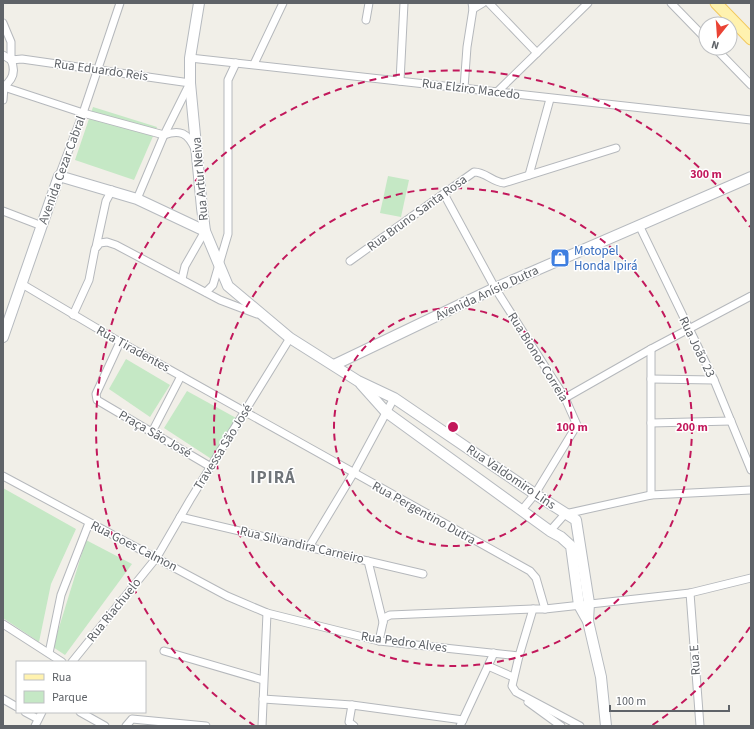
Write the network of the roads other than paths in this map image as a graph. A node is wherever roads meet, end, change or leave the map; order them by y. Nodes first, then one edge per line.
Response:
1 (120, 3) edge
2 (199, 3) edge
3 (283, 3) edge
4 (369, 3) edge
5 (404, 3) edge
6 (483, 3) edge
7 (489, 3) edge
8 (588, 3) edge
9 (672, 3) edge
10 (716, 3) edge
11 (473, 6) edge
12 (366, 20) dead end
13 (3, 23) edge
14 (698, 31) edge
15 (751, 39) edge
16 (537, 53) junction
17 (3, 55) edge
18 (723, 56) edge
19 (190, 58) junction
20 (11, 60) junction
21 (236, 62) junction
22 (254, 64) junction
23 (98, 68) junction
24 (400, 81) junction
25 (190, 82) junction
26 (751, 85) edge
27 (3, 87) edge
28 (464, 88) junction
29 (498, 91) junction
30 (550, 99) junction
31 (3, 100) edge
32 (83, 113) junction
33 (751, 120) edge
34 (164, 135) junction
35 (616, 148) dead end
36 (197, 155) junction
37 (529, 175) junction
38 (59, 176) junction
39 (751, 177) edge
40 (112, 190) junction
41 (444, 194) junction
42 (137, 199) junction
43 (3, 211) edge
44 (639, 225) junction
45 (42, 226) junction
46 (205, 231) junction
47 (95, 249) junction
48 (350, 261) dead end
49 (219, 265) junction
50 (182, 279) junction
51 (22, 284) junction
52 (495, 288) junction
53 (206, 292) junction
54 (234, 294) joint
55 (751, 296) edge
56 (73, 315) junction
57 (263, 316) junction
58 (688, 329) junction
59 (3, 337) edge
60 (290, 338) junction
61 (120, 342) junction
62 (651, 348) junction
63 (334, 365) junction
64 (181, 376) junction
65 (652, 379) junction
66 (714, 380) junction
67 (358, 381) junction
68 (394, 398) junction
69 (565, 398) junction
70 (246, 411) junction
71 (386, 412) junction
72 (731, 421) junction
73 (651, 423) junction
74 (152, 432) junction
75 (211, 467) junction
76 (751, 470) edge
77 (353, 474) junction
78 (3, 476) edge
79 (751, 490) edge
80 (535, 494) junction
81 (651, 495) junction
82 (522, 510) junction
83 (565, 514) junction
84 (180, 517) junction
85 (89, 523) junction
86 (550, 531) junction
87 (309, 547) junction
88 (157, 557) junction
89 (368, 561) junction
90 (423, 574) dead end
91 (751, 578) edge
92 (690, 593) junction
93 (584, 604) junction
94 (533, 609) junction
95 (544, 609) junction
96 (267, 613) junction
97 (383, 622) junction
98 (3, 624) edge
99 (379, 641) junction
100 (164, 651) dead end
101 (49, 653) junction
102 (494, 653) junction
103 (519, 656) junction
104 (61, 661) edge
105 (73, 661) edge
106 (488, 666) junction
107 (513, 677) junction
108 (263, 680) junction
109 (516, 692) junction
110 (3, 699) edge
111 (263, 699) junction
112 (352, 705) junction
113 (16, 706) edge
114 (26, 713) edge
115 (41, 713) edge
116 (82, 713) edge
117 (36, 723) edge
118 (462, 723) edge
119 (105, 726) edge
120 (126, 726) edge
121 (206, 726) edge
122 (262, 726) edge
123 (354, 726) edge
124 (561, 726) edge
125 (580, 726) edge
126 (606, 726) edge
127 (700, 726) edge

1 - 23 street, Avenida Cezar Cabral
2 - 19 main road, Rua Artur Neiva
3 - 22 street
4 - 12 street
5 - 24 street
6 - 11 street
7 - 16 street
8 - 16 street
9 - 14 street
10 - 15 main road
11 - 28 street
13 - 20 street
16 - 29 street
17 - 20 street
18 - 26 street
19 - 21 street, Rua Elziro Macedo
19 - 25 main road, Rua Artur Neiva
20 - 23 street, Rua Eduardo Reis
20 - 27 street
21 - 22 street, Rua Elziro Macedo
21 - 49 street
22 - 24 street, Rua Elziro Macedo
23 - 25 street, Rua Eduardo Reis
23 - 32 street, Avenida Cezar Cabral
24 - 28 street, Rua Elziro Macedo
25 - 34 street
25 - 36 main road, Rua Artur Neiva
27 - 31 street
27 - 32 street
28 - 29 street, Rua Elziro Macedo
29 - 30 street, Rua Elziro Macedo
30 - 33 street, Rua Elziro Macedo
30 - 37 street
32 - 34 street
32 - 38 street, Avenida Cezar Cabral
34 - 36 street
34 - 42 street
35 - 37 street, Rua Bruno Santa Rosa
36 - 46 main road, Rua Artur Neiva
37 - 41 street, Rua Bruno Santa Rosa
38 - 40 main road
38 - 45 main road, Avenida Cezar Cabral
39 - 44 main road, Avenida Anísio Dutra
40 - 42 main road
40 - 47 street
41 - 48 street, Rua Bruno Santa Rosa
41 - 52 street, Rua Bionor Correia
42 - 46 main road
43 - 45 street
44 - 52 main road, Avenida Anísio Dutra
44 - 58 street, Rua João 23
45 - 51 main road, Avenida Cezar Cabral
46 - 49 main road, Rua Artur Neiva
46 - 50 street
47 - 50 street
47 - 56 street
49 - 53 street
49 - 54 main road, Rua Artur Neiva
50 - 53 street
51 - 56 street, Rua Tiradentes
51 - 59 main road, Avenida Cezar Cabral
52 - 63 main road, Avenida Anísio Dutra
52 - 69 street, Rua Bionor Correia
53 - 57 street
54 - 57 main road, Rua Valdomiro Lins
55 - 58 street
56 - 61 street, Rua Tiradentes
57 - 60 main road, Rua Valdomiro Lins
58 - 62 street
58 - 66 street, Rua João 23
60 - 63 main road, Rua Valdomiro Lins
60 - 70 street, Travessa São José
61 - 64 street, Rua Tiradentes
61 - 74 street, Praça São José
62 - 65 street
62 - 69 street
63 - 67 main road, Rua Valdomiro Lins
64 - 70 street, Rua Tiradentes
64 - 74 street
65 - 66 street
65 - 73 street
66 - 72 street, Rua João 23
67 - 68 main road, Rua Valdomiro Lins
67 - 71 main road, Rua Valdomiro Lins
68 - 71 street
68 - 80 main road, Rua Valdomiro Lins
69 - 80 street, Rua Bionor Correia
70 - 75 street, Travessa São José
70 - 77 street, Rua Pergentino Dutra
71 - 77 street
71 - 82 main road, Rua Valdomiro Lins
72 - 73 street
72 - 76 street, Rua João 23
73 - 81 street
74 - 75 street, Praça São José
75 - 84 street, Travessa São José
77 - 87 street
77 - 95 street, Rua Pergentino Dutra
78 - 85 street, Rua Goes Calmon
79 - 81 street
80 - 82 street
80 - 83 main road, Rua Valdomiro Lins
81 - 83 street
82 - 86 main road, Rua Valdomiro Lins
83 - 86 street
83 - 93 main road, Rua Valdomiro Lins
84 - 87 street, Rua Silvandira Carneiro
84 - 88 street, Travessa São José
85 - 88 street, Rua Goes Calmon
85 - 101 street
86 - 93 main road, Rua Valdomiro Lins
87 - 89 street, Rua Silvandira Carneiro
88 - 96 street, Rua Goes Calmon
88 - 105 street, Rua Riachuelo
89 - 90 street, Rua Silvandira Carneiro
89 - 97 street
91 - 92 street
92 - 93 street
92 - 127 street, Rua E
93 - 95 street
93 - 126 main road, Rua Valdomiro Lins
94 - 95 street
94 - 97 street
94 - 103 street
96 - 99 street, Rua Pedro Alves
96 - 108 street
97 - 99 street
98 - 101 street
99 - 102 street, Rua Pedro Alves
100 - 108 street
101 - 104 street
102 - 103 street, Rua Pedro Alves
102 - 106 street
103 - 107 street
106 - 107 street
106 - 118 street
107 - 109 street
108 - 111 street
109 - 124 street
109 - 125 street
110 - 113 street
111 - 112 street
111 - 122 street
112 - 118 street
112 - 123 street
114 - 117 street
115 - 117 street
116 - 119 street
120 - 121 street

